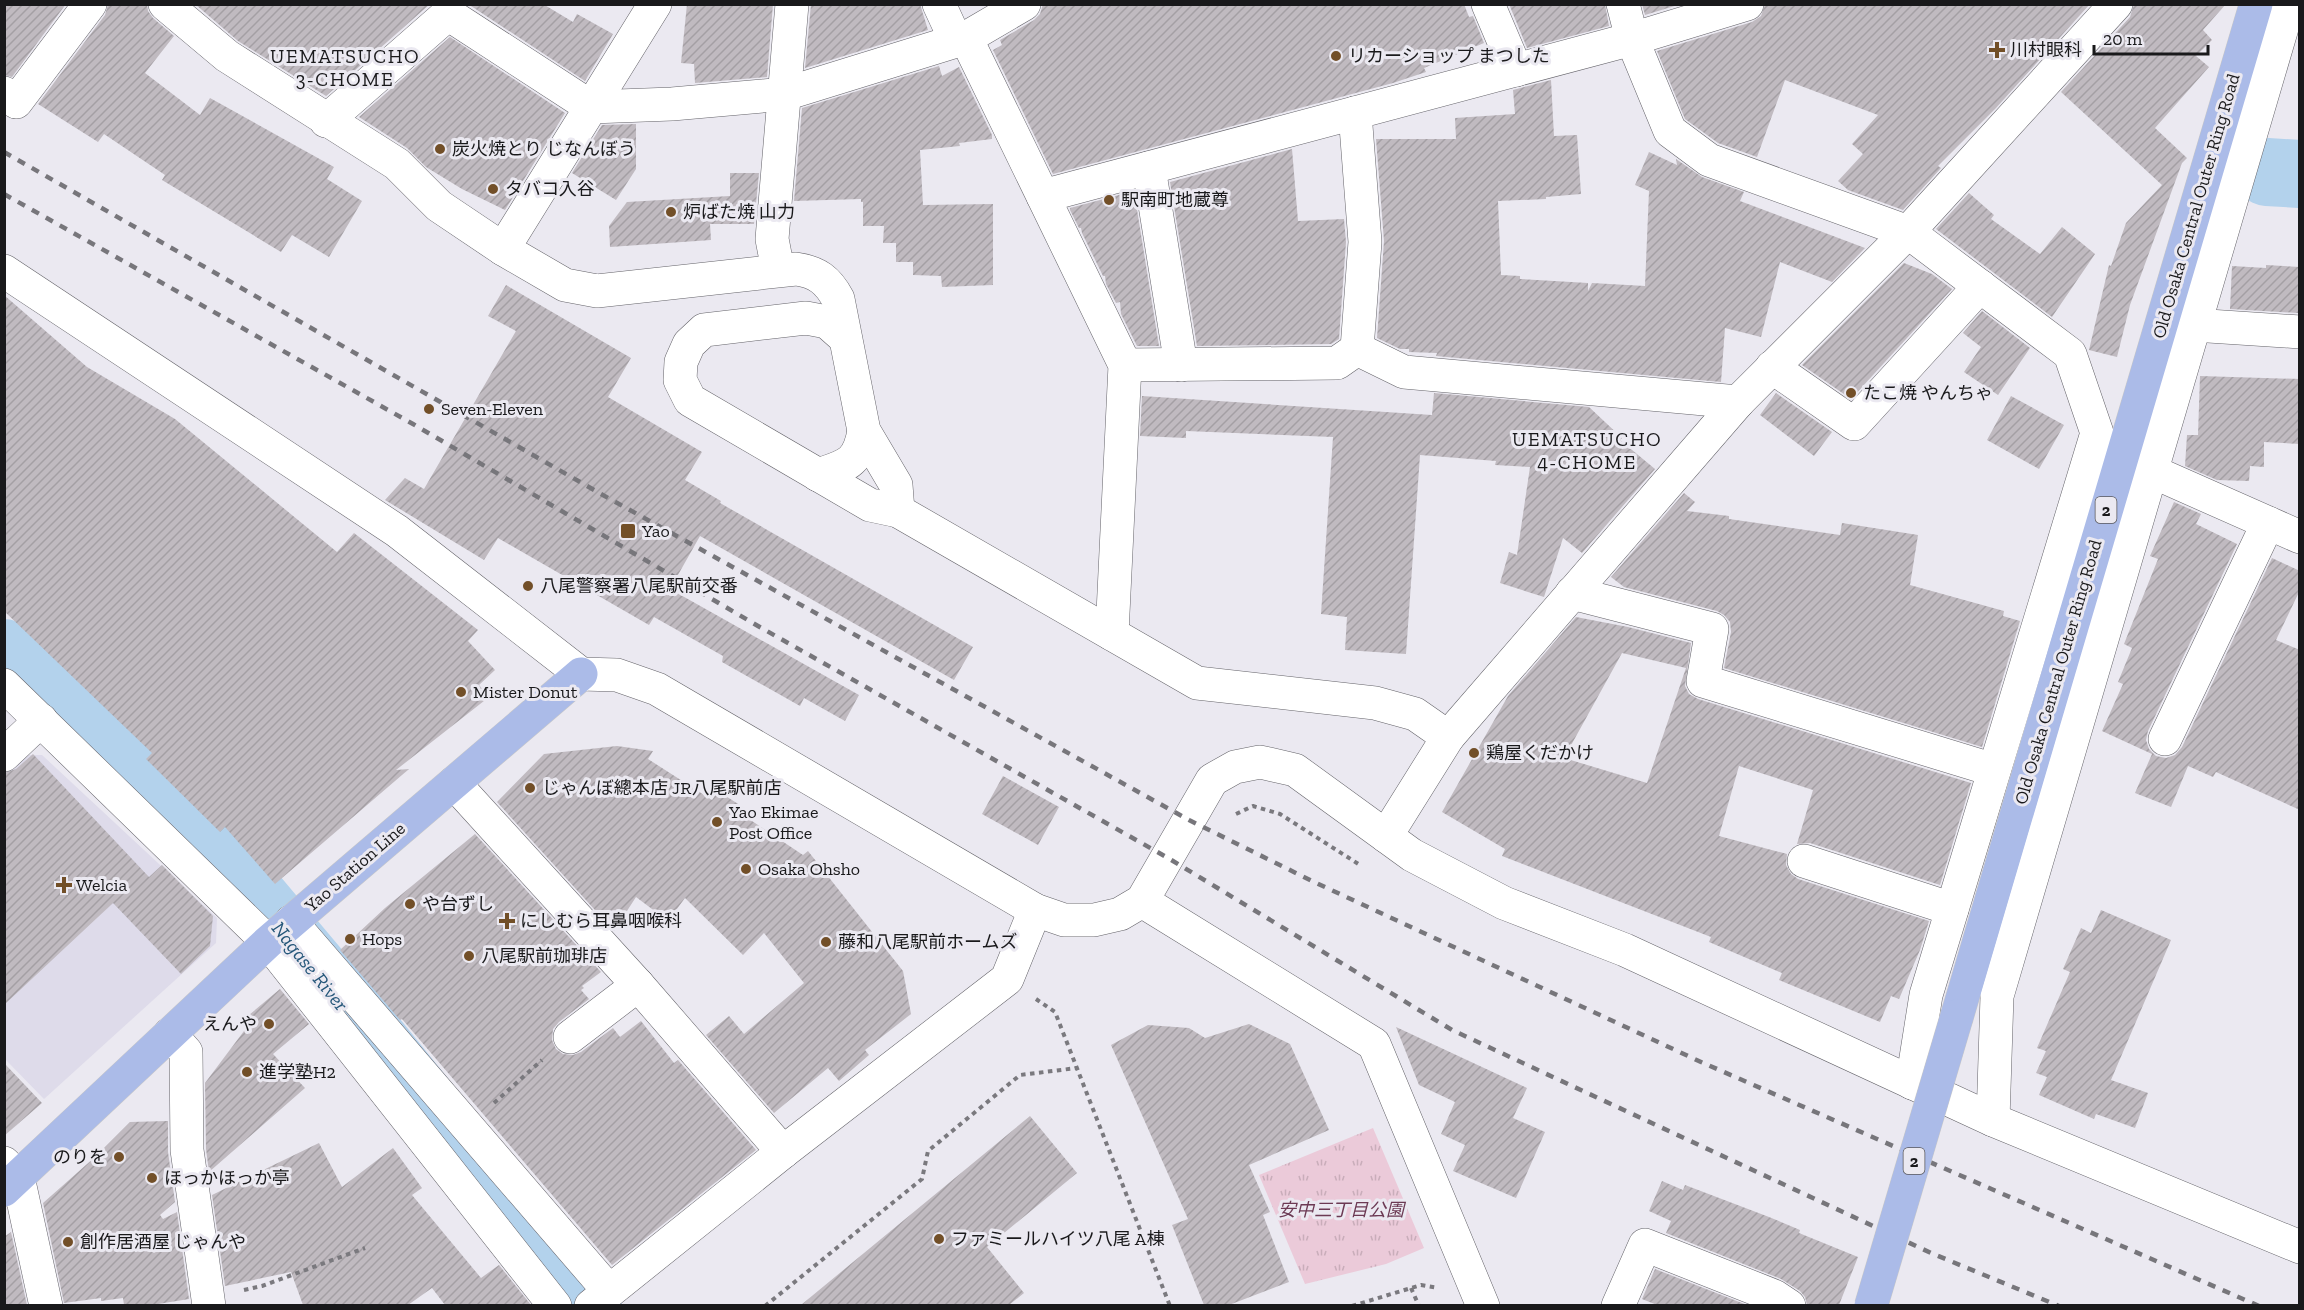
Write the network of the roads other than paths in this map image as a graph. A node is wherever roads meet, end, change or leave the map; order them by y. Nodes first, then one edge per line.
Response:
1 (90, 4) edge
2 (165, 4) edge
3 (655, 4) edge
4 (792, 4) edge
5 (939, 4) edge
6 (1024, 4) edge
7 (1488, 4) edge
8 (1623, 4) edge
9 (2116, 4) edge
10 (2256, 4) edge
11 (2289, 4) edge
12 (1742, 5) edge
13 (961, 39) junction
14 (1632, 39) junction
15 (1516, 70) junction
16 (4, 93) edge
17 (785, 94) junction
18 (591, 107) junction
19 (1355, 113) junction
20 (326, 121) junction
21 (1149, 168) junction
22 (1043, 196) junction
23 (1908, 232) junction
24 (503, 249) junction
25 (778, 270) junction
26 (4, 271) edge
27 (1980, 286) junction
28 (2193, 325) junction
29 (2300, 332) edge
30 (845, 338) junction
31 (1357, 349) junction
32 (1125, 365) junction
33 (1181, 365) junction
34 (1772, 367) junction
35 (1738, 402) junction
36 (864, 431) junction
37 (2151, 471) junction
38 (818, 475) junction
39 (898, 511) junction
40 (2268, 523) junction
41 (2300, 537) edge
42 (1572, 593) junction
43 (1112, 634) junction
44 (581, 674) junction
45 (4, 685) edge
46 (41, 720) junction
47 (1448, 737) junction
48 (2165, 739) dead end
49 (4, 755) edge
50 (1994, 770) junction
51 (454, 783) junction
52 (1386, 836) junction
53 (1804, 861) dead end
54 (1142, 901) junction
55 (1952, 909) junction
56 (1035, 910) junction
57 (278, 934) junction
58 (638, 985) junction
59 (170, 1034) junction
60 (570, 1036) road end
61 (1912, 1083) junction
62 (1993, 1120) junction
63 (783, 1152) junction
64 (9, 1177) edge
65 (2300, 1247) edge
66 (599, 1299) edge
67 (208, 1302) edge
68 (46, 1305) edge
69 (555, 1305) edge
70 (1483, 1305) edge
71 (1618, 1305) edge
72 (1789, 1305) edge
73 (1870, 1305) edge

1 - 16 street
2 - 20 street
3 - 18 street
4 - 17 street
5 - 13 street
6 - 13 street
7 - 15 street
8 - 14 street
9 - 23 street
10 - 73 main road, Old Osaka Central Outer Ring Road / 2, bridge
11 - 28 street
12 - 14 street
13 - 17 street
13 - 22 street
14 - 15 street
14 - 23 street
15 - 19 street
17 - 18 street
17 - 25 street
18 - 20 street
18 - 24 street
19 - 21 street
19 - 31 street
20 - 24 street
21 - 22 street
21 - 33 street
22 - 32 street
23 - 27 street
23 - 34 street
24 - 25 street
25 - 30 street
26 - 44 street
27 - 34 street
27 - 50 street
28 - 29 street
28 - 37 street
30 - 36 street
30 - 38 street
31 - 33 street
31 - 35 street
32 - 33 street
32 - 43 street
34 - 35 street
35 - 42 street
36 - 38 street
36 - 39 street
37 - 40 street
37 - 62 street
38 - 39 street
39 - 43 street
40 - 41 street
40 - 48 street
42 - 47 street
42 - 50 street
43 - 47 street
44 - 51 main road, Yao Station Line
44 - 56 street
45 - 46 street
46 - 49 street
46 - 57 street
47 - 52 street
50 - 55 street
51 - 57 main road, Yao Station Line
51 - 58 street
52 - 54 street
52 - 61 street
53 - 55 street
54 - 56 street
54 - 70 street
55 - 61 street
56 - 63 street
57 - 59 main road, Yao Station Line
57 - 66 street
57 - 69 street
58 - 60 street
58 - 63 street
59 - 64 main road, Yao Station Line
59 - 67 street
61 - 62 street
62 - 65 street
63 - 66 street
64 - 68 street
71 - 72 street

